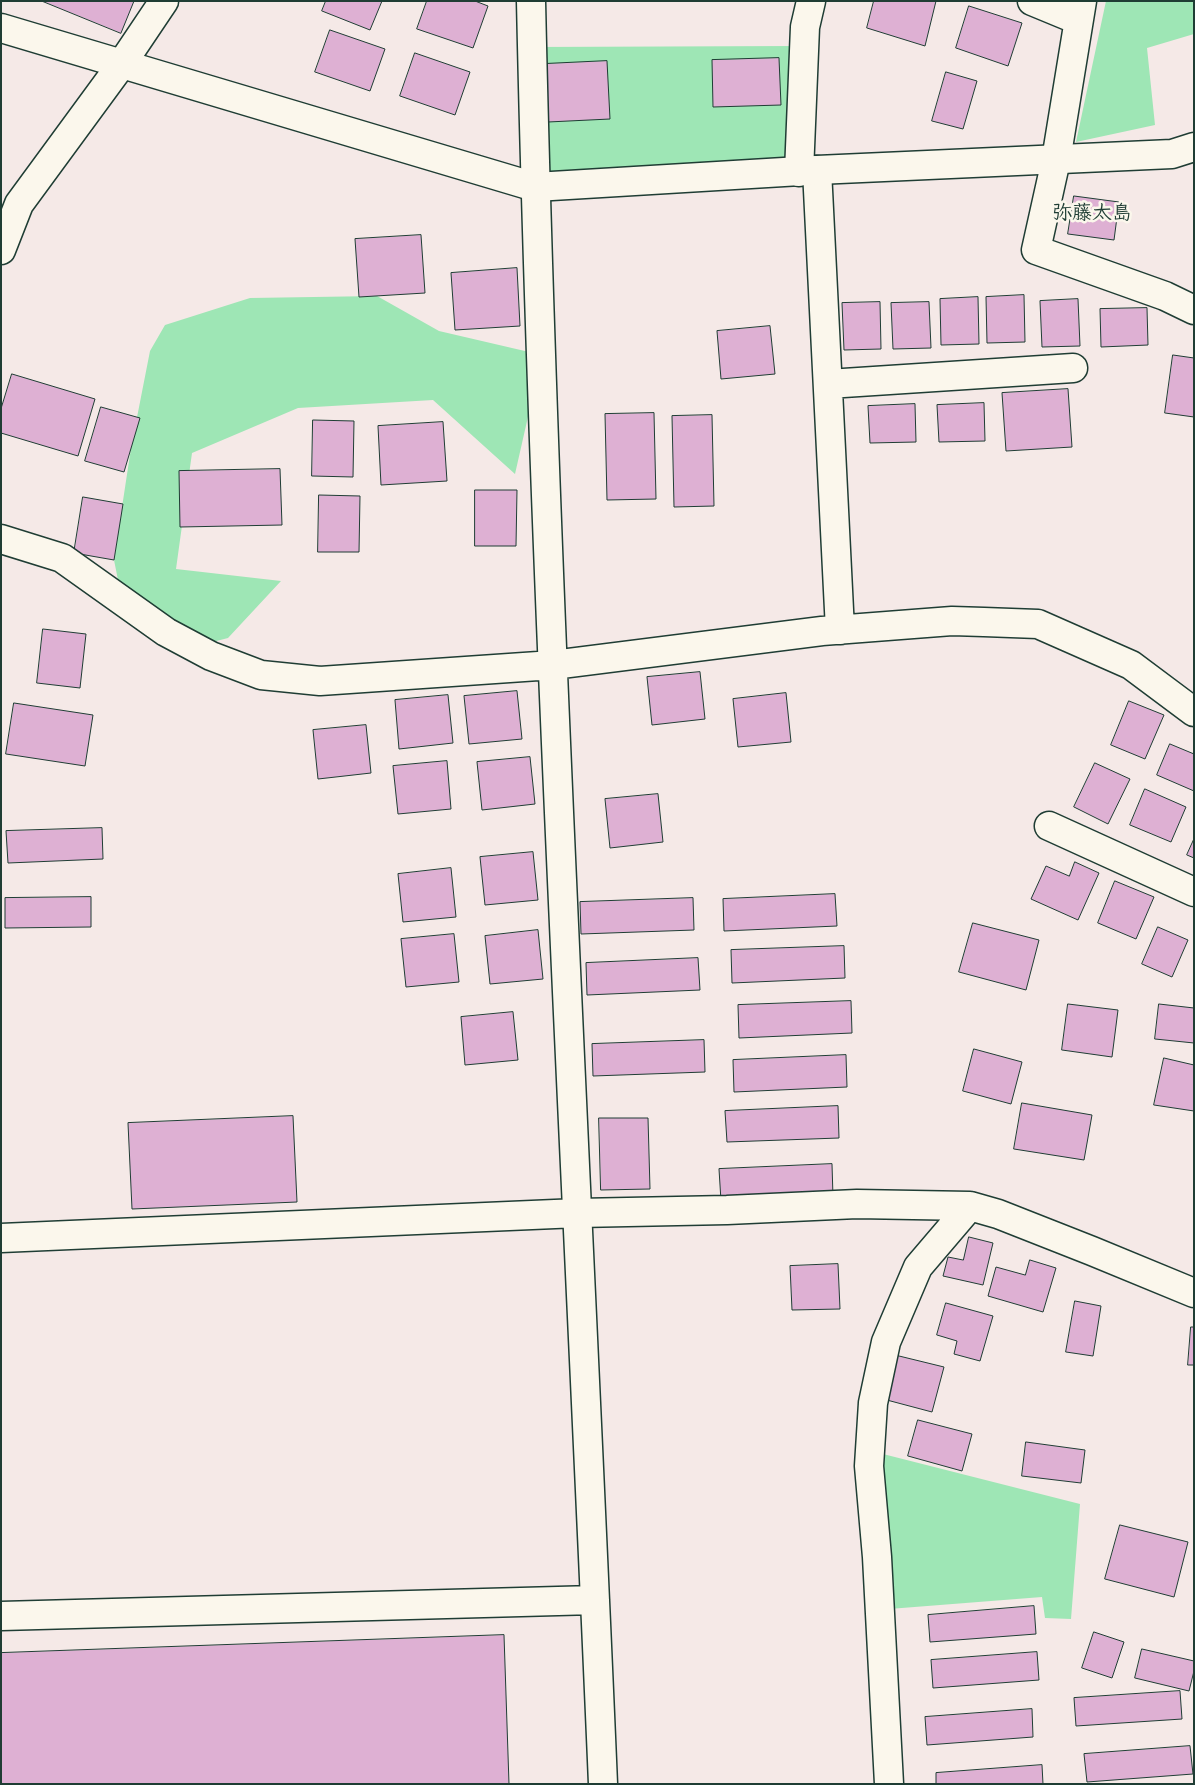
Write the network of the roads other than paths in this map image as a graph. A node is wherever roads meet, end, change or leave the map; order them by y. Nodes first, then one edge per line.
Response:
1 (164, 1) edge
2 (531, 1) edge
3 (811, 1) edge
4 (1032, 1) edge
5 (1080, 10) edge
6 (1, 28) edge
7 (121, 65) junction
8 (1194, 147) edge
9 (1056, 160) junction
10 (808, 171) junction
11 (535, 187) junction
12 (1, 250) edge
13 (1194, 310) edge
14 (1074, 368) dead end
15 (828, 384) junction
16 (1, 539) edge
17 (840, 630) junction
18 (553, 665) junction
19 (1194, 712) edge
20 (1049, 826) dead end
21 (1194, 892) edge
22 (970, 1206) junction
23 (578, 1213) junction
24 (1, 1238) edge
25 (1194, 1293) edge
26 (595, 1600) junction
27 (1, 1616) edge
28 (603, 1784) edge
29 (889, 1784) edge

1 - 7 street
2 - 11 street
3 - 10 street
4 - 5 street
5 - 9 street
6 - 7 street
7 - 11 street
7 - 12 street
8 - 9 street
9 - 10 street
9 - 13 street
10 - 11 street
10 - 15 street
11 - 18 street
14 - 15 street
15 - 17 street
16 - 18 street
17 - 18 street
17 - 19 street
18 - 23 street
20 - 21 street
22 - 23 street
22 - 25 street
22 - 29 street
23 - 24 street
23 - 26 street
26 - 27 street
26 - 28 street

